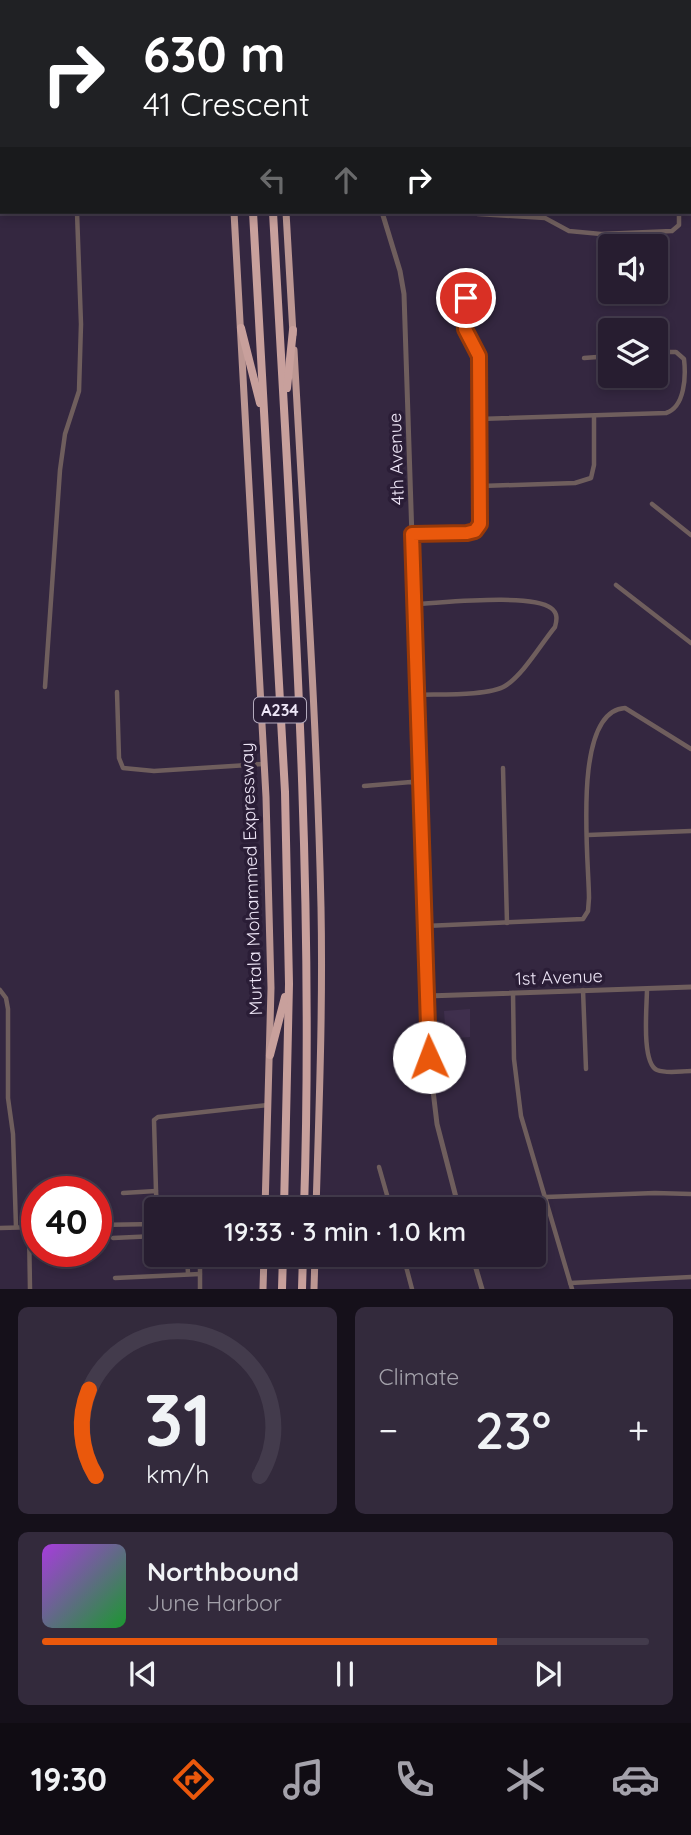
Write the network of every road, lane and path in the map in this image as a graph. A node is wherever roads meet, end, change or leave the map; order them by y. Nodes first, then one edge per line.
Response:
1 (77, 214) edge
2 (234, 214) edge
3 (253, 214) edge
4 (273, 214) edge
5 (286, 214) edge
6 (383, 214) edge
7 (478, 214) edge
8 (679, 214) edge
9 (467, 271) dead end
10 (241, 328) junction
11 (293, 330) junction
12 (668, 352) edge
13 (598, 357) edge
14 (584, 358) dead end
15 (284, 415) junction
16 (594, 416) junction
17 (264, 419) junction
18 (479, 419) junction
19 (481, 486) junction
20 (652, 504) dead end
21 (412, 534) junction
22 (691, 535) edge
23 (616, 585) dead end
24 (414, 604) junction
25 (691, 643) edge
26 (45, 687) dead end
27 (117, 692) dead end
28 (416, 695) junction
29 (691, 749) edge
30 (264, 764) junction
31 (503, 768) dead end
32 (363, 786) dead end
33 (420, 789) junction
34 (691, 831) edge
35 (588, 835) junction
36 (507, 923) junction
37 (425, 926) junction
38 (289, 984) junction
39 (691, 987) edge
40 (647, 989) junction
41 (0, 990) edge
42 (583, 990) junction
43 (513, 993) junction
44 (427, 996) junction
45 (270, 1055) junction
46 (586, 1069) dead end
47 (691, 1071) edge
48 (268, 1105) junction
49 (379, 1167) dead end
50 (156, 1191) junction
51 (123, 1193) dead end
52 (691, 1194) edge
53 (156, 1197) edge
54 (265, 1197) edge
55 (284, 1197) edge
56 (306, 1197) edge
57 (316, 1197) edge
58 (388, 1197) edge
59 (456, 1197) edge
60 (546, 1197) junction
61 (144, 1224) edge
62 (112, 1225) edge
63 (16, 1227) junction
64 (21, 1227) edge
65 (0, 1228) edge
66 (144, 1237) edge
67 (113, 1238) dead end
68 (30, 1267) edge
69 (188, 1267) edge
70 (200, 1267) edge
71 (264, 1267) edge
72 (283, 1267) edge
73 (303, 1267) edge
74 (315, 1267) edge
75 (406, 1267) edge
76 (476, 1267) edge
77 (188, 1274) junction
78 (200, 1274) junction
79 (691, 1277) edge
80 (115, 1278) dead end
81 (571, 1286) edge
82 (30, 1289) edge
83 (200, 1289) edge
84 (263, 1289) edge
85 (282, 1289) edge
86 (302, 1289) edge
87 (314, 1289) edge
88 (412, 1289) edge
89 (482, 1289) edge

1 - 26 street
2 - 10 highway, Murtala Mohammed Expressway
3 - 17 highway, Murtala Mohammed Expressway / A234
4 - 15 highway, A234
5 - 11 highway
6 - 21 street, 4th Avenue
7 - 8 street
9 - 18 street
10 - 17 highway
10 - 30 highway, Murtala Mohammed Expressway
11 - 15 highway
11 - 57 highway
12 - 16 street
13 - 14 street
15 - 56 highway, A234
16 - 18 street
16 - 19 street
17 - 38 highway, Murtala Mohammed Expressway / A234
18 - 19 street
19 - 21 street
20 - 22 street
21 - 24 street, 4th Avenue
23 - 25 street
24 - 28 street, 4th Avenue
24 - 28 street
27 - 30 street
28 - 33 street, 4th Avenue
29 - 35 street
30 - 45 highway, Murtala Mohammed Expressway
31 - 36 street
32 - 33 street
33 - 37 street, 4th Avenue
34 - 35 street
35 - 36 street
36 - 37 street
37 - 44 street, 4th Avenue
38 - 45 highway
38 - 55 highway, Murtala Mohammed Expressway / A234
39 - 40 street, 1st Avenue
40 - 42 street, 1st Avenue
40 - 47 street
41 - 63 street
42 - 43 street, 1st Avenue
42 - 46 street
43 - 44 street, 1st Avenue
43 - 60 street
44 - 59 street, 4th Avenue
45 - 48 highway, Murtala Mohammed Expressway
48 - 50 street
48 - 54 highway, Murtala Mohammed Expressway
49 - 58 street
50 - 51 street
50 - 53 street
52 - 60 street
60 - 81 street
61 - 62 street
63 - 64 street
63 - 65 street
66 - 67 street
68 - 82 street
69 - 77 street
70 - 78 street
71 - 84 highway
72 - 85 highway
73 - 86 highway
74 - 87 highway
75 - 88 street
76 - 89 street
77 - 78 street
77 - 80 street
78 - 83 street
79 - 81 street

